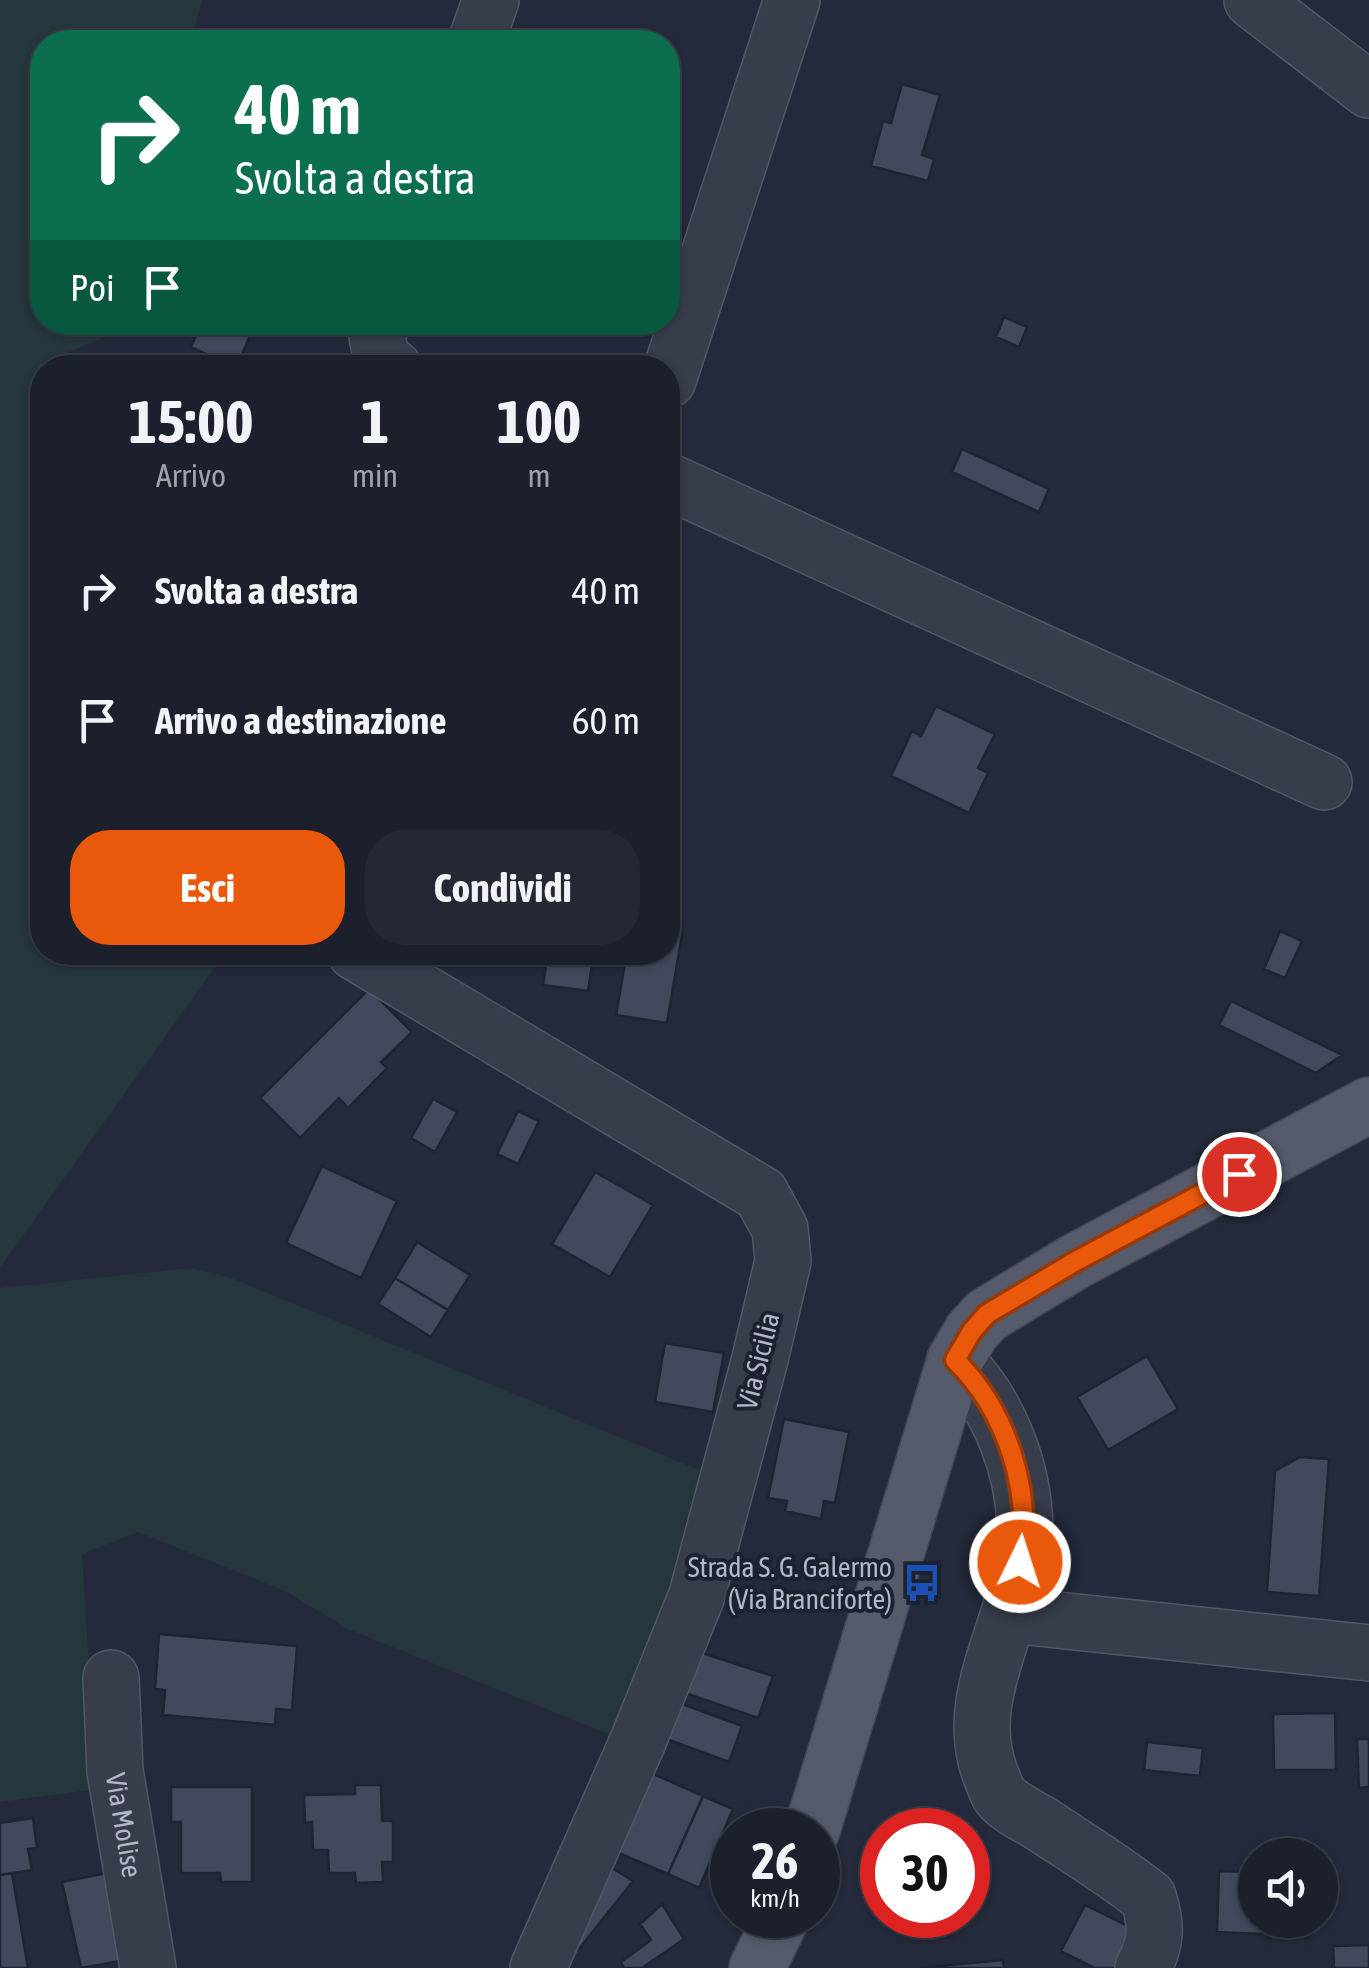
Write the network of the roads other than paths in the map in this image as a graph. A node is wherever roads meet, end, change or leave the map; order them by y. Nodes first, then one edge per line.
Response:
1 (491, 0) edge
2 (792, 0) edge
3 (1252, 0) edge
4 (480, 30) edge
5 (1369, 90) edge
6 (676, 355) edge
7 (680, 487) edge
8 (1324, 782) dead end
9 (377, 965) edge
10 (1369, 1105) edge
11 (955, 1360) junction
12 (1010, 1614) junction
13 (1369, 1653) edge
14 (112, 1678) dead end
15 (819, 1808) edge
16 (772, 1938) edge
17 (148, 1968) edge
18 (538, 1968) edge
19 (757, 1968) edge
20 (1142, 1968) edge

1 - 4 street
2 - 6 street
3 - 5 street
7 - 8 street
9 - 18 street, Via Sicilia
10 - 11 main road
11 - 12 street
11 - 15 main road
12 - 13 street
12 - 20 street
14 - 17 street, Via Molise
16 - 19 main road

